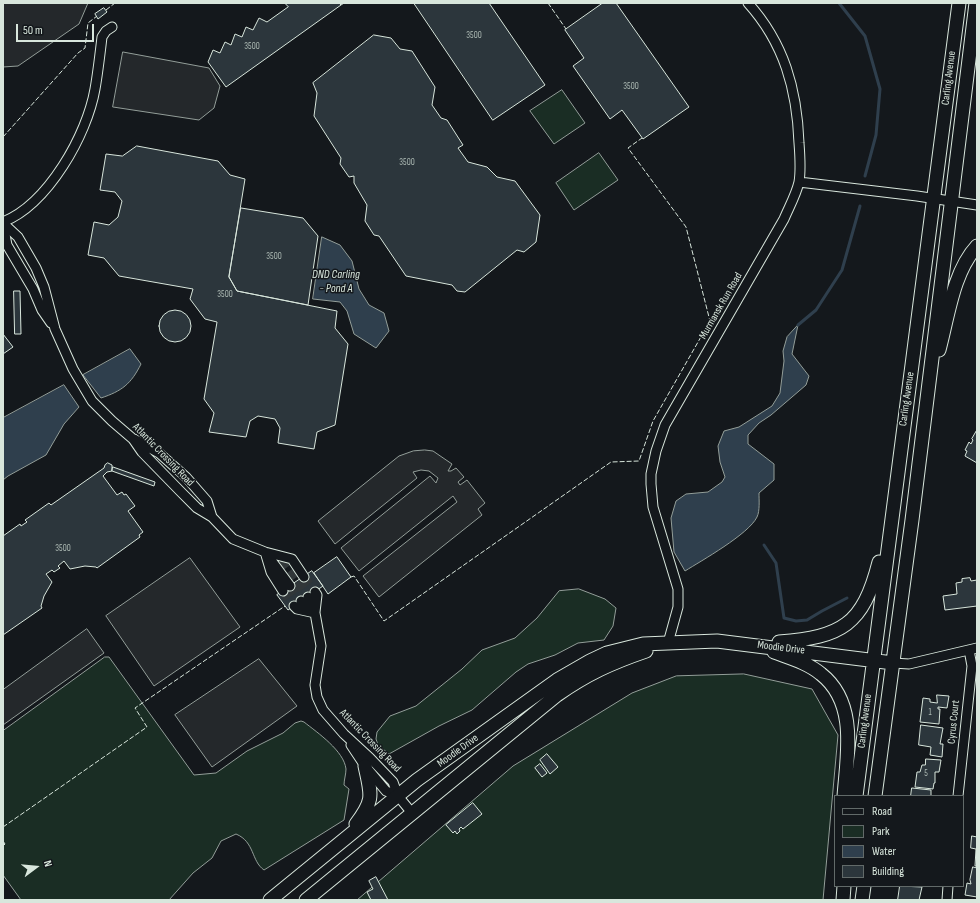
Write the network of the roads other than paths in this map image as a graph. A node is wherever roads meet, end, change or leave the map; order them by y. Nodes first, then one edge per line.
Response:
1 (748, 3) edge
2 (959, 3) edge
3 (976, 3) edge
4 (112, 27) dead end
5 (799, 182) junction
6 (933, 199) junction
7 (952, 202) junction
8 (977, 205) edge
9 (3, 223) edge
10 (977, 246) edge
11 (55, 329) junction
12 (924, 410) junction
13 (133, 439) junction
14 (893, 504) junction
15 (212, 517) junction
16 (265, 552) junction
17 (304, 577) tunnel mouth
18 (287, 588) tunnel mouth
19 (315, 613) junction
20 (668, 643) junction
21 (753, 644) junction
22 (973, 649) edge
23 (873, 660) junction
24 (893, 663) junction
25 (344, 734) junction
26 (365, 766) junction
27 (844, 795) edge
28 (856, 795) edge
29 (875, 795) edge
30 (958, 795) edge
31 (398, 796) junction
32 (412, 813) junction
33 (342, 841) junction
34 (839, 887) edge
35 (844, 887) edge
36 (864, 887) edge
37 (948, 887) edge
38 (270, 900) edge
39 (306, 900) edge
40 (838, 900) edge
41 (843, 900) edge
42 (862, 900) edge
43 (947, 900) edge

1 - 5 street, Murmansk Run Road
2 - 6 main road, Carling Avenue
3 - 7 main road, Carling Avenue
4 - 9 street
5 - 6 street
5 - 20 street, Murmansk Run Road
6 - 7 street
6 - 14 main road, Carling Avenue
7 - 8 street
7 - 12 main road, Carling Avenue
9 - 11 street, Atlantic Crossing Road
9 - 11 street, Atlantic Crossing Road
10 - 12 main road
11 - 13 street, Atlantic Crossing Road
12 - 24 main road, Carling Avenue
13 - 15 street, Atlantic Crossing Road
13 - 15 street
14 - 21 main road
14 - 23 main road, Carling Avenue
15 - 16 street, Atlantic Crossing Road
16 - 17 street, Atlantic Crossing Road
16 - 18 street
19 - 19 street, Atlantic Crossing Road
19 - 25 street, Atlantic Crossing Road
20 - 21 main road, Moodie Drive
20 - 31 main road, Moodie Drive
20 - 32 main road, Moodie Drive
21 - 23 main road, Moodie Drive
21 - 27 main road
22 - 24 street
22 - 30 street, Cyrus Court
23 - 24 main road, Moodie Drive
23 - 28 main road, Carling Avenue
24 - 29 main road, Carling Avenue
25 - 26 street, Atlantic Crossing Road
25 - 31 street, Atlantic Crossing Road
26 - 31 street, Atlantic Crossing Road
26 - 33 main road
31 - 32 street
31 - 33 main road, Moodie Drive
32 - 39 main road, Moodie Drive
33 - 38 main road, Moodie Drive
34 - 40 main road
35 - 41 main road
36 - 42 main road
37 - 43 street

